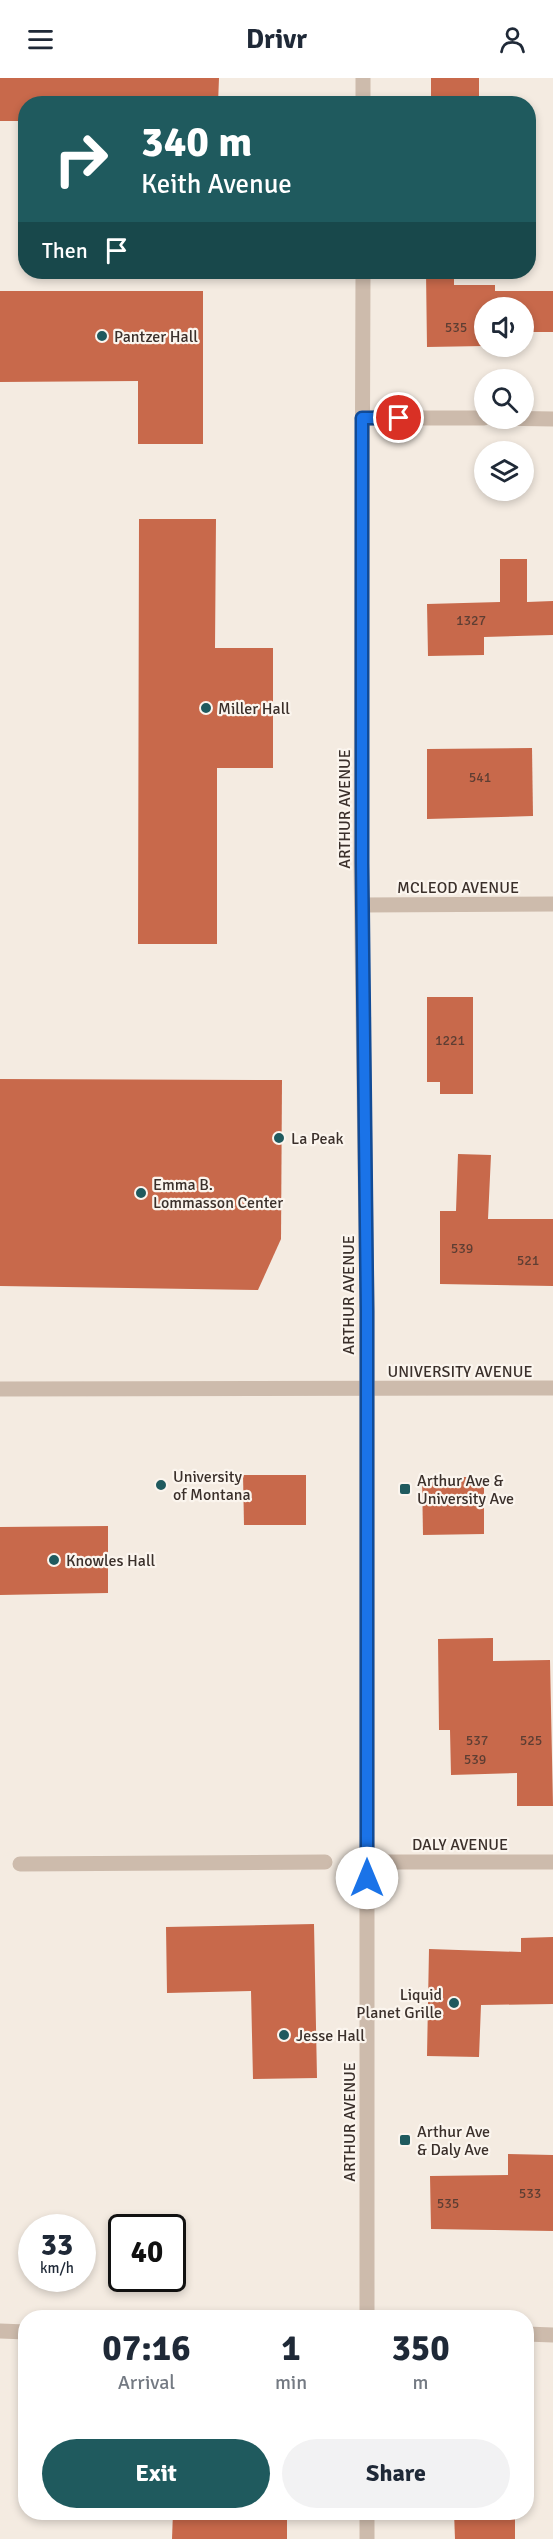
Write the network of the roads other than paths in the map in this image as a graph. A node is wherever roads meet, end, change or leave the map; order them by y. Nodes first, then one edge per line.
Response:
1 (363, 78) edge
2 (363, 96) edge
3 (363, 279) edge
4 (362, 418) junction
5 (474, 418) edge
6 (534, 419) edge
7 (553, 419) edge
8 (553, 904) edge
9 (362, 905) junction
10 (553, 1388) edge
11 (0, 1389) edge
12 (367, 1389) junction
13 (325, 1862) dead end
14 (367, 1862) junction
15 (553, 1862) edge
16 (20, 1864) dead end
17 (367, 2310) edge
18 (0, 2331) edge
19 (18, 2332) edge
20 (534, 2334) edge
21 (553, 2335) edge
22 (367, 2520) edge
23 (367, 2539) edge

1 - 2 street
3 - 4 street, ARTHUR AVENUE
4 - 5 street
4 - 9 street, ARTHUR AVENUE
6 - 7 street
8 - 9 street, MCLEOD AVENUE
9 - 12 street, ARTHUR AVENUE
10 - 12 street, UNIVERSITY AVENUE
11 - 12 street, UNIVERSITY AVENUE
12 - 14 street, ARTHUR AVENUE
13 - 16 street
14 - 15 street, DALY AVENUE
14 - 17 street, ARTHUR AVENUE
18 - 19 street
20 - 21 street
22 - 23 street

